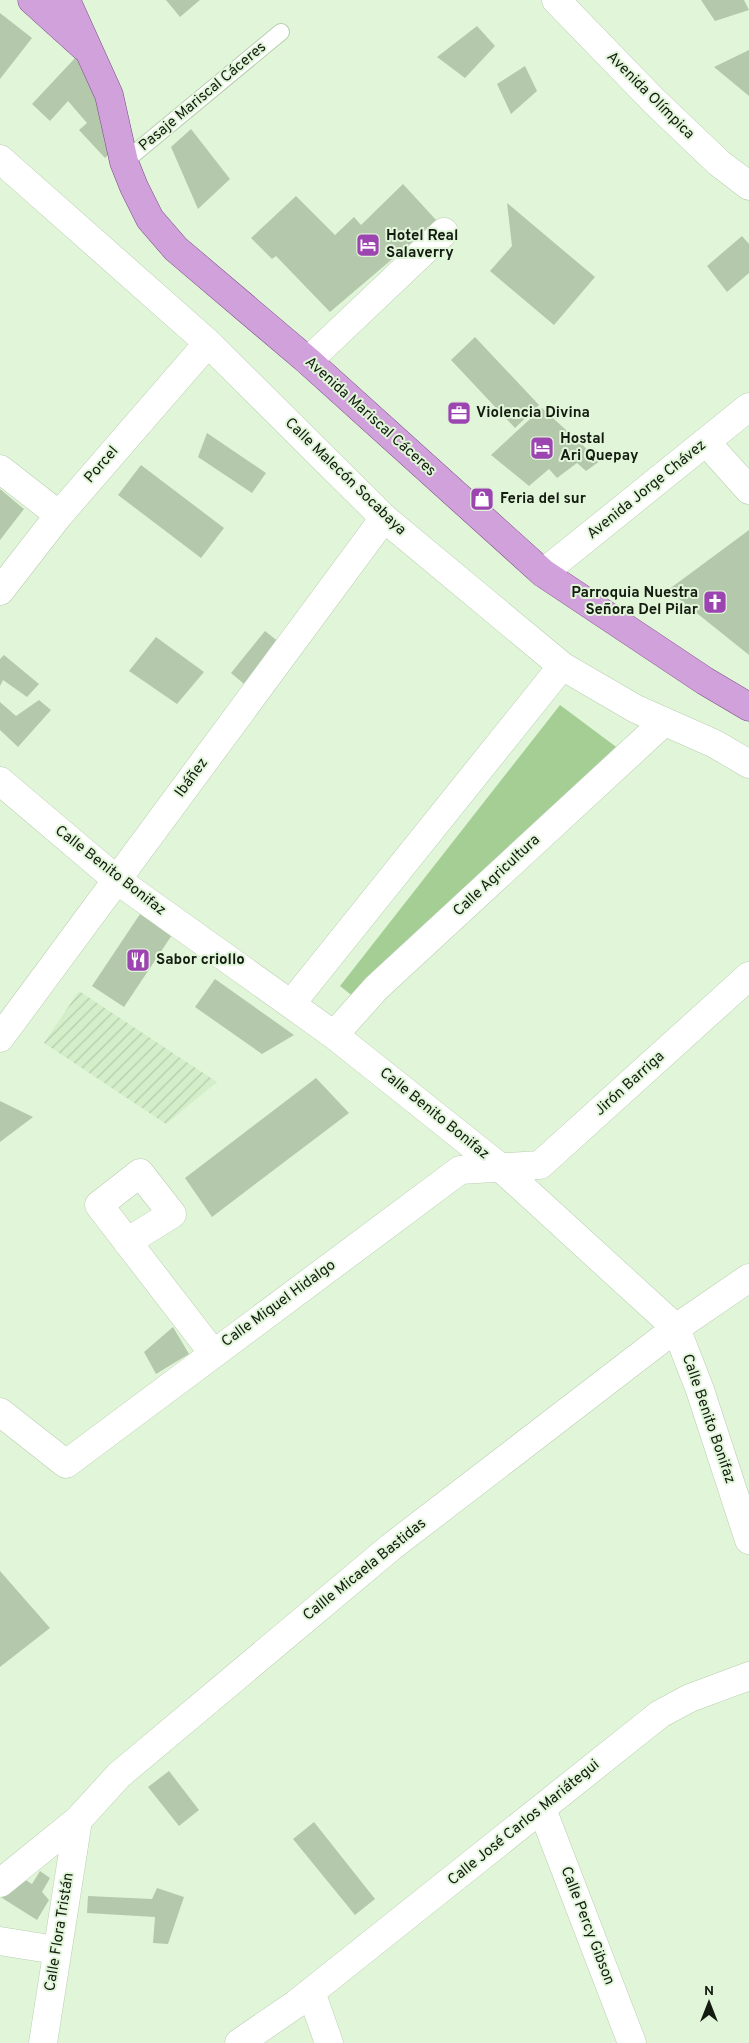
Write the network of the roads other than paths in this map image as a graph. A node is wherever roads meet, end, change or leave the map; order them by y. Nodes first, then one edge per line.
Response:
1 (32, 0) edge
2 (66, 0) edge
3 (563, 2) edge
4 (281, 32) dead end
5 (86, 49) junction
6 (0, 159) edge
7 (124, 162) junction
8 (749, 186) edge
9 (444, 232) dead end
10 (208, 343) junction
11 (308, 361) junction
12 (749, 407) edge
13 (706, 442) junction
14 (0, 469) edge
15 (749, 489) edge
16 (58, 515) junction
17 (384, 518) junction
18 (543, 573) junction
19 (0, 591) edge
20 (562, 666) junction
21 (749, 707) edge
22 (664, 722) junction
23 (749, 764) edge
24 (0, 781) edge
25 (117, 880) junction
26 (749, 976) edge
27 (292, 1004) junction
28 (334, 1035) junction
29 (0, 1038) edge
30 (501, 1168) junction
31 (127, 1242) dead end
32 (749, 1278) edge
33 (676, 1328) junction
34 (213, 1352) junction
35 (0, 1412) edge
36 (749, 1540) edge
37 (749, 1676) edge
38 (542, 1809) junction
39 (78, 1820) junction
40 (0, 1883) edge
41 (0, 1941) edge
42 (56, 1950) junction
43 (311, 1992) junction
44 (43, 2043) edge
45 (239, 2043) edge
46 (329, 2043) edge
47 (632, 2043) edge

1 - 5 main road, Avenida Mariscal Cáceres
2 - 5 main road, Avenida Mariscal Cáceres
3 - 8 street, Avenida Olímpica
4 - 7 lane, Pasaje Mariscal Cáceres
5 - 7 main road, Avenida Mariscal Cáceres
6 - 10 street, Calle Malecón Socabaya
7 - 11 main road, Avenida Mariscal Cáceres
9 - 11 street
10 - 16 street, Porcel
10 - 17 street, Calle Malecón Socabaya
11 - 18 main road, Avenida Mariscal Cáceres
12 - 13 street, Avenida Jorge Chávez
13 - 15 street
13 - 18 street, Avenida Jorge Chávez
14 - 16 street
16 - 19 street, Porcel
17 - 20 street, Calle Malecón Socabaya
17 - 25 street, Ibáñez
18 - 21 main road, Avenida Mariscal Cáceres
20 - 22 street, Calle Malecón Socabaya
20 - 27 street
22 - 23 street, Calle Malecón Socabaya
22 - 28 street, Calle Agricultura
24 - 25 street, Calle Benito Bonifaz
25 - 27 street, Calle Benito Bonifaz
25 - 29 street, Ibáñez
26 - 30 street, Jirón Barriga
27 - 28 street, Calle Benito Bonifaz
28 - 30 street, Calle Benito Bonifaz
30 - 33 street, Calle Benito Bonifaz
30 - 34 street, Calle Miguel Hidalgo
31 - 34 street
32 - 33 street, Callle Micaela Bastidas
33 - 36 street, Calle Benito Bonifaz
33 - 39 street, Callle Micaela Bastidas
34 - 35 street, Calle Miguel Hidalgo
37 - 38 street, Calle José Carlos Mariátegui
38 - 43 street, Calle José Carlos Mariátegui
38 - 47 street, Calle Percy Gibson
39 - 40 street, Callle Micaela Bastidas
39 - 42 street, Calle Flora Tristán
41 - 42 street
42 - 44 street, Calle Flora Tristán
43 - 45 street, Calle José Carlos Mariátegui
43 - 46 street

